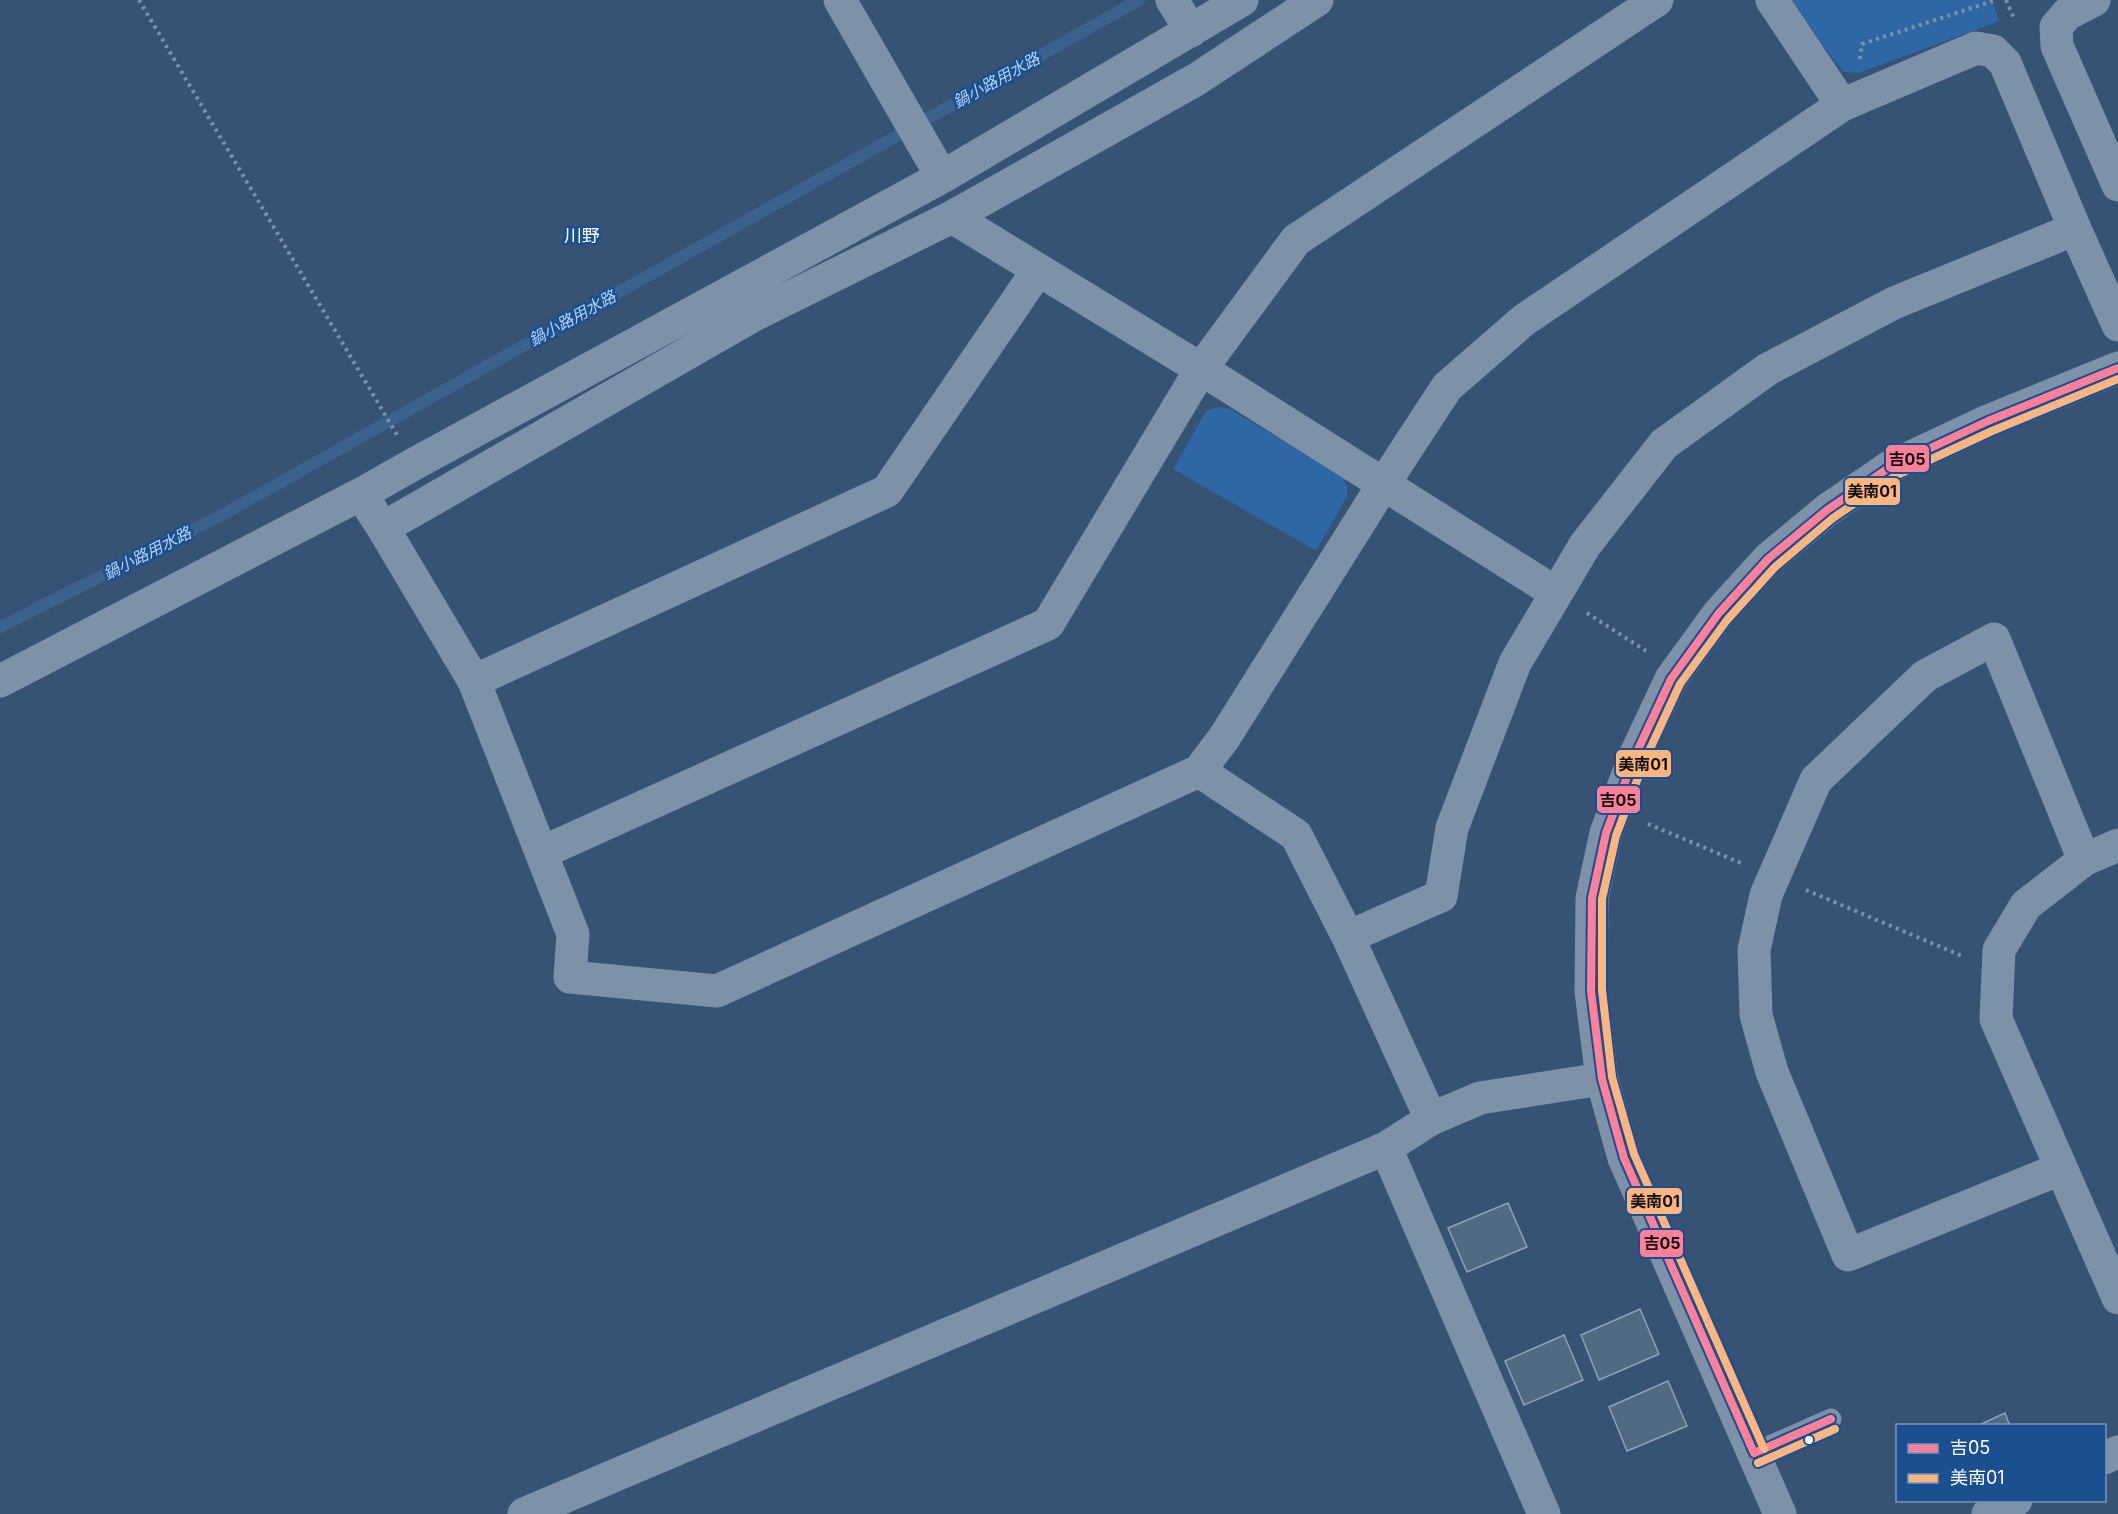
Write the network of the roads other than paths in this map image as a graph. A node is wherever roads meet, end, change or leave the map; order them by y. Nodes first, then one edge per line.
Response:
1 (840, 0) edge
2 (1172, 0) edge
3 (1242, 0) edge
4 (1317, 0) edge
5 (1657, 0) edge
6 (1772, 0) edge
7 (2094, 0) edge
8 (1191, 31) junction
9 (1842, 105) junction
10 (942, 177) junction
11 (2118, 185) edge
12 (952, 217) junction
13 (2075, 229) junction
14 (1038, 270) junction
15 (2118, 325) edge
16 (2118, 368) edge
17 (1201, 369) junction
18 (1383, 485) junction
19 (362, 494) junction
20 (383, 528) junction
21 (1556, 593) junction
22 (0, 681) edge
23 (474, 681) junction
24 (1199, 771) junction
25 (2118, 845) edge
26 (543, 852) junction
27 (2084, 860) junction
28 (1348, 937) junction
29 (1602, 1079) junction
30 (1431, 1119) junction
31 (1386, 1148) junction
32 (2061, 1169) junction
33 (2118, 1298) edge
34 (1831, 1419) dead end
35 (1754, 1453) junction
36 (2012, 1502) edge
37 (524, 1514) edge
38 (1544, 1514) edge
39 (1780, 1514) edge
40 (1988, 1514) edge

1 - 10 street
2 - 8 street
3 - 8 street
4 - 12 street
5 - 17 street
6 - 9 street
7 - 11 street
8 - 10 street
9 - 13 street
9 - 18 street
10 - 19 street
12 - 14 street
12 - 20 street
13 - 15 street
13 - 21 street
14 - 17 street
14 - 23 street
16 - 29 street
17 - 18 street
17 - 26 street
18 - 21 street
18 - 24 street
19 - 20 street
19 - 22 street
20 - 23 street
21 - 28 street
23 - 26 street
24 - 26 street
24 - 28 street
25 - 27 street
27 - 32 street
27 - 32 street
28 - 30 street
29 - 30 street
29 - 35 street
30 - 31 street
31 - 37 street
31 - 38 street
32 - 33 street
34 - 35 lane
35 - 39 street
36 - 40 street

